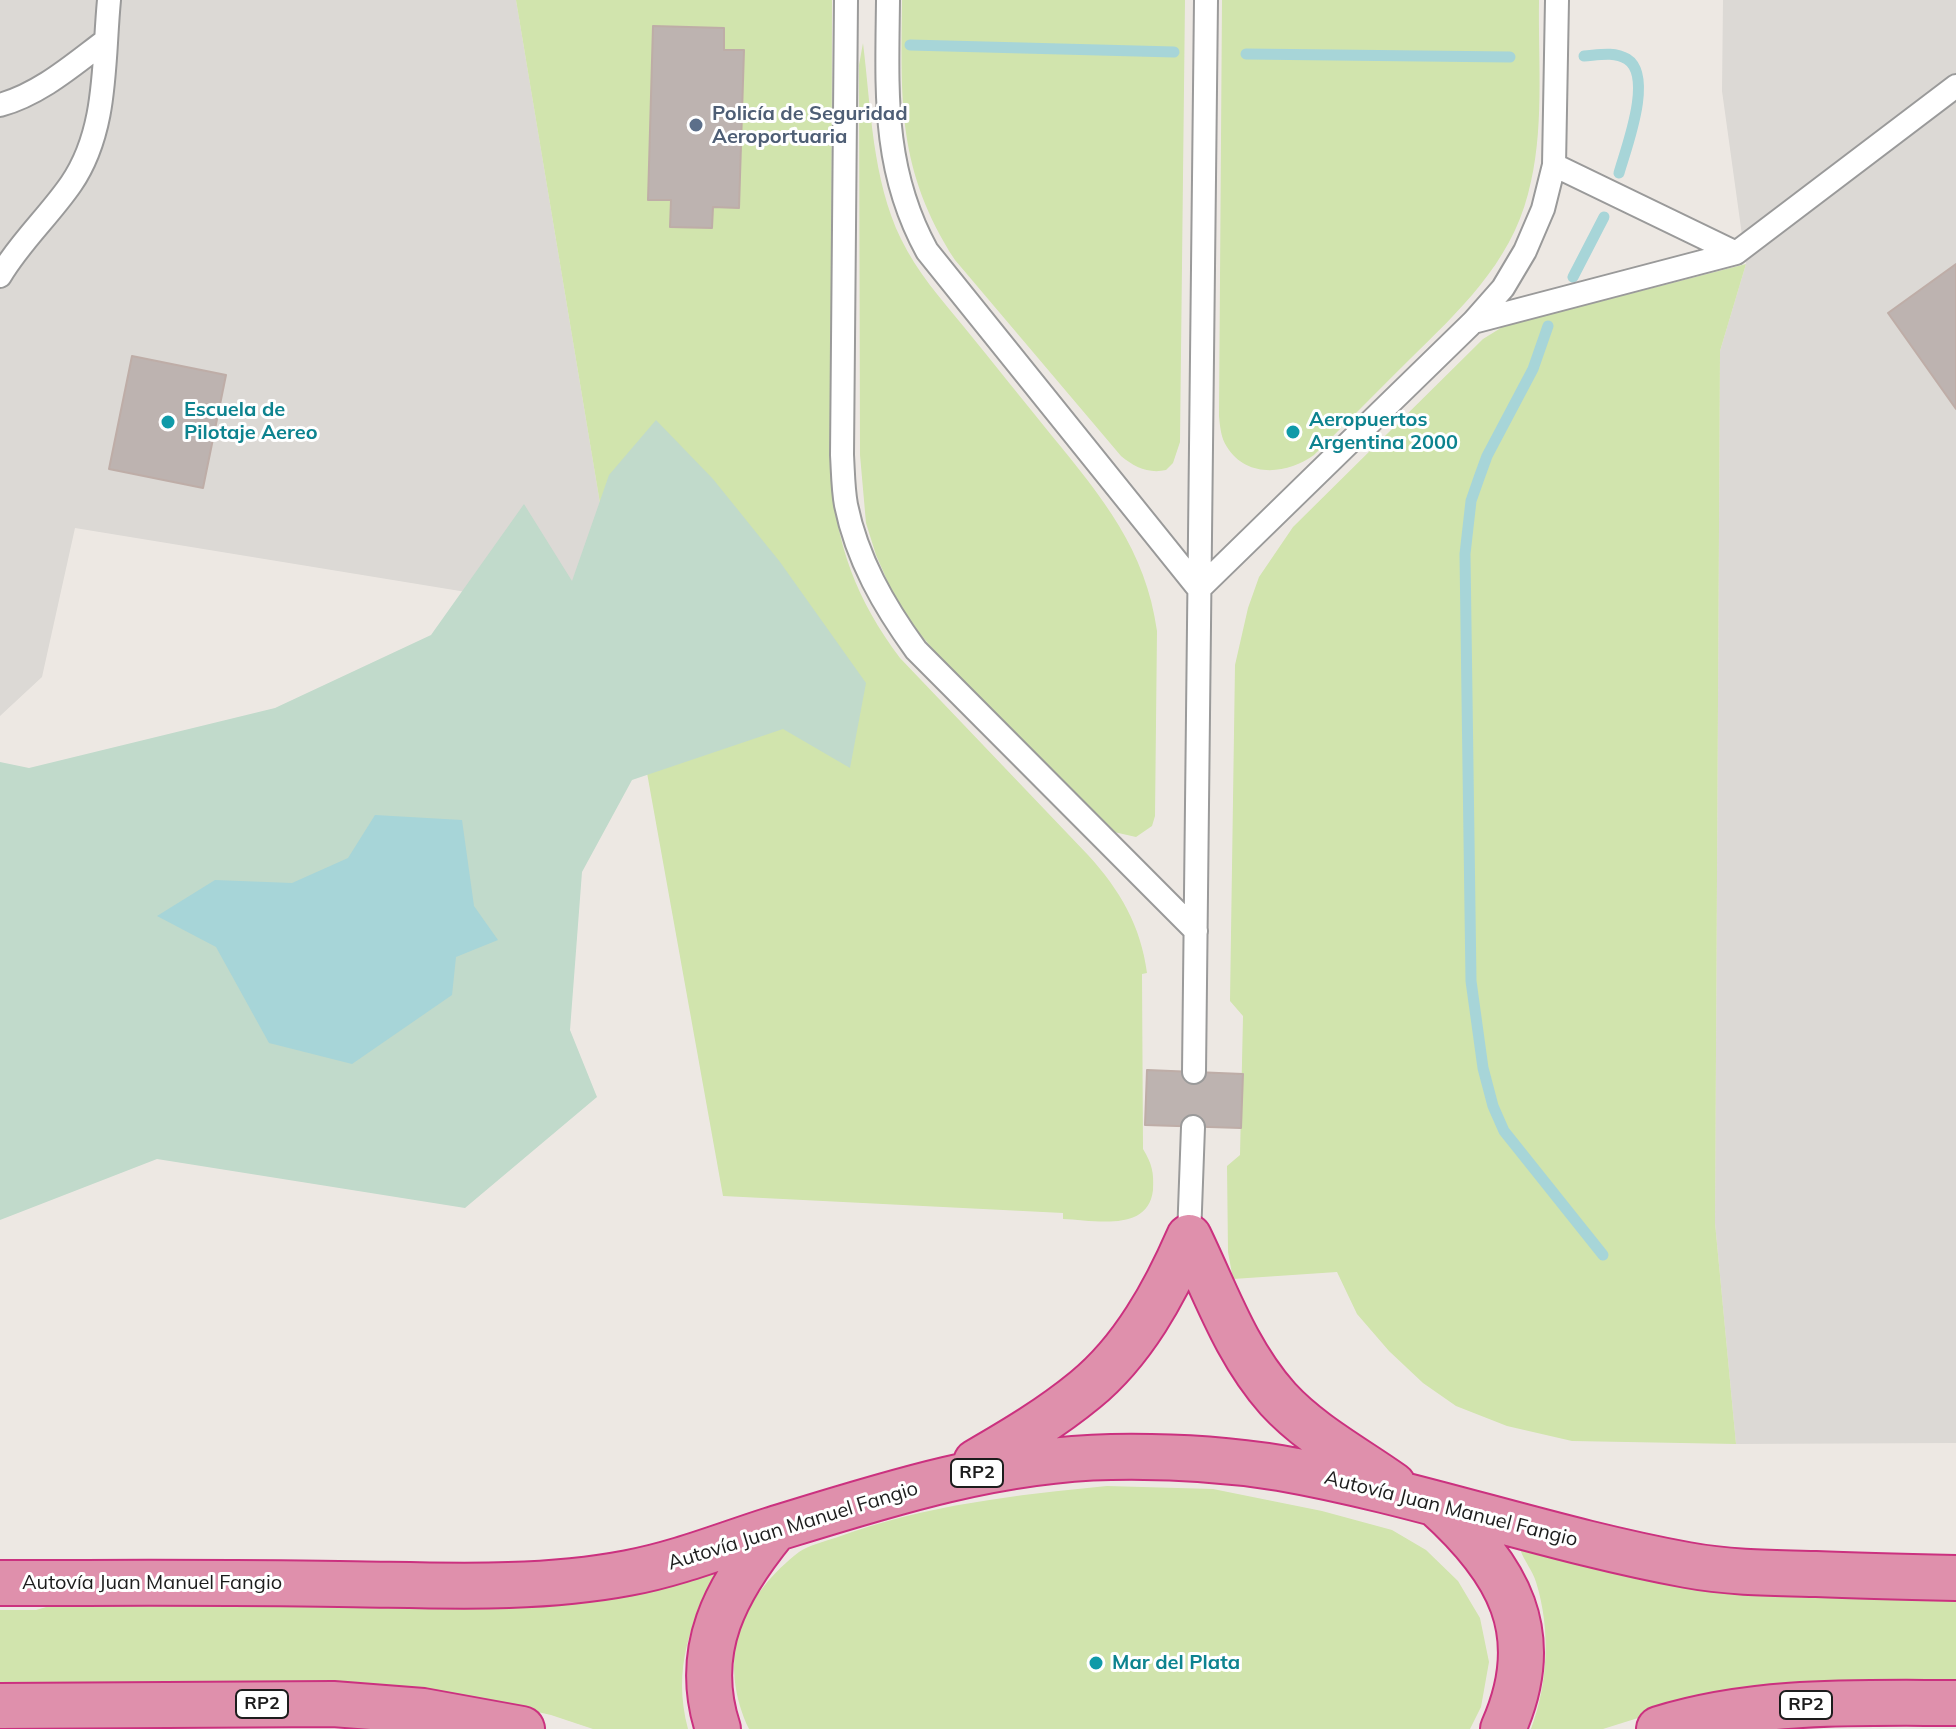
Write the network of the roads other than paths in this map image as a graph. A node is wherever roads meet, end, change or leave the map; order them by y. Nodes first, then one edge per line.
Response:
1 (109, 0) edge
2 (846, 0) edge
3 (888, 0) edge
4 (1206, 0) edge
5 (1557, 0) edge
6 (105, 41) junction
7 (1956, 86) edge
8 (0, 105) edge
9 (1554, 165) junction
10 (1736, 253) junction
11 (7, 257) edge
12 (0, 276) edge
13 (1473, 322) junction
14 (1199, 589) junction
15 (1196, 931) junction
16 (1194, 1072) dead end
17 (1193, 1127) dead end
18 (1189, 1237) junction
19 (941, 1481) junction
20 (1422, 1500) junction
21 (775, 1529) junction
22 (1956, 1578) edge
23 (0, 1583) edge
24 (1956, 1703) edge
25 (0, 1706) edge
26 (522, 1729) edge
27 (718, 1729) edge
28 (1503, 1729) edge
29 (1659, 1729) edge

1 - 6 lane
2 - 15 lane
3 - 14 lane
4 - 14 lane
5 - 9 lane
6 - 8 lane
6 - 11 lane
7 - 10 lane
9 - 10 lane
9 - 13 lane
10 - 13 lane
11 - 12 lane
13 - 14 lane
14 - 15 lane
15 - 16 lane
17 - 18 lane
18 - 19 highway
18 - 20 highway
19 - 20 highway, Autovía Juan Manuel Fangio / RP2
19 - 21 highway, Autovía Juan Manuel Fangio / RP2
20 - 22 highway, Autovía Juan Manuel Fangio / RP2
20 - 28 highway
21 - 23 highway, Autovía Juan Manuel Fangio / RP2
21 - 27 highway
24 - 29 highway, RP2
25 - 26 highway, RP2

